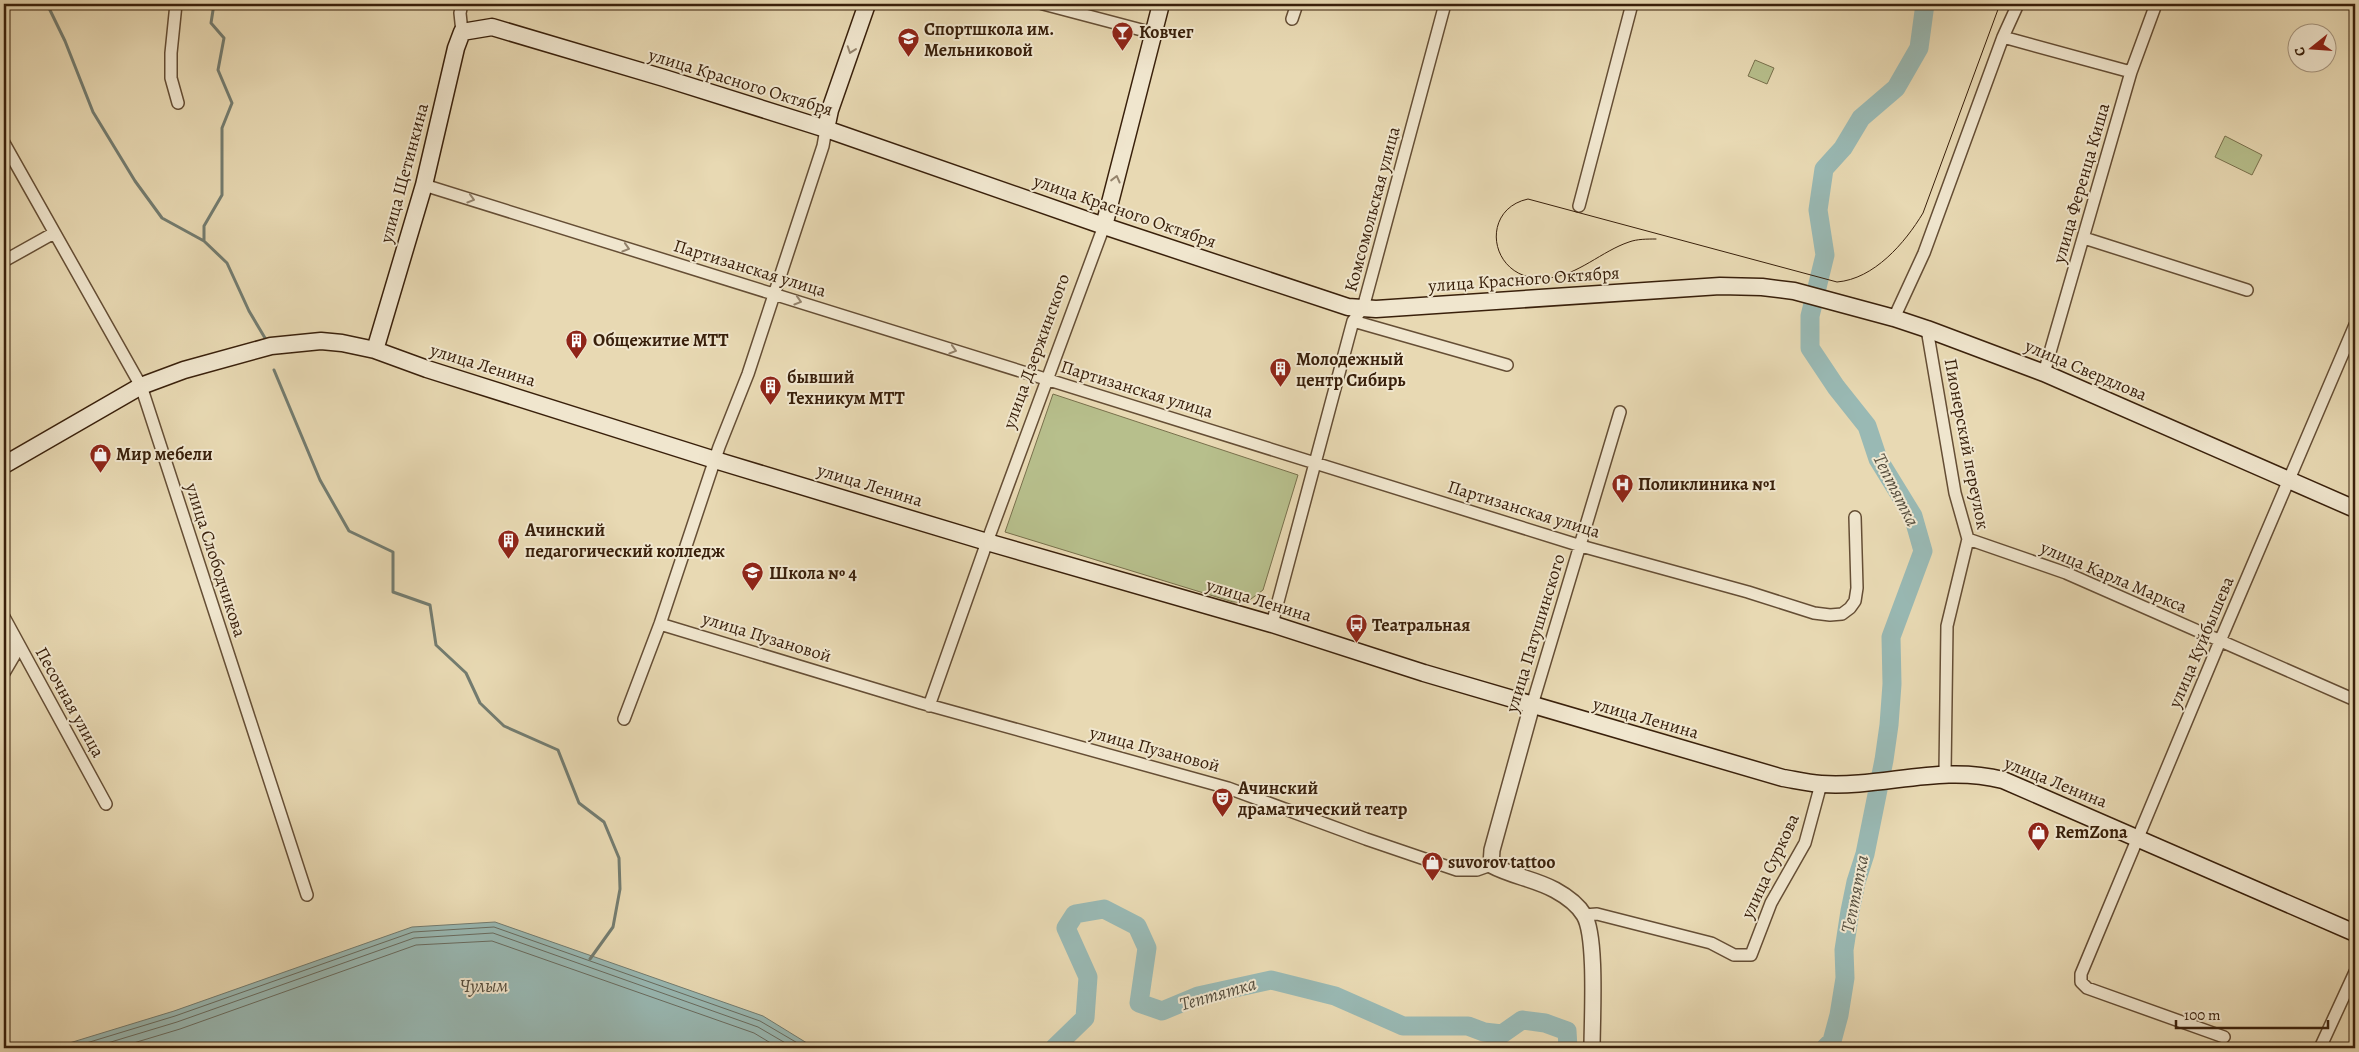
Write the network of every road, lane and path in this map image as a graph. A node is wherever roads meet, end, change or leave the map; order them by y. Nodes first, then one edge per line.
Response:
1 (176, 4) edge
2 (462, 4) edge
3 (867, 4) edge
4 (1043, 4) edge
5 (1161, 4) edge
6 (1297, 4) edge
7 (1445, 4) edge
8 (1632, 4) edge
9 (2018, 4) edge
10 (2156, 4) edge
11 (1292, 20) dead end
12 (462, 32) junction
13 (1153, 33) junction
14 (2003, 37) junction
15 (2130, 72) junction
16 (178, 104) dead end
17 (826, 129) junction
18 (4, 143) edge
19 (424, 185) junction
20 (1580, 206) dead end
21 (1104, 226) junction
22 (54, 233) junction
23 (2084, 238) junction
24 (4, 260) edge
25 (1794, 290) joint
26 (2247, 290) dead end
27 (776, 294) junction
28 (1358, 315) junction
29 (1894, 318) junction
30 (2355, 325) edge
31 (1927, 329) junction
32 (375, 350) junction
33 (1507, 365) dead end
34 (2044, 373) junction
35 (1047, 379) junction
36 (141, 386) junction
37 (1620, 412) dead end
38 (715, 460) junction
39 (1314, 462) junction
40 (4, 465) edge
41 (2291, 479) junction
42 (2355, 509) edge
43 (1855, 517) dead end
44 (1968, 539) junction
45 (987, 542) junction
46 (1581, 546) junction
47 (4, 617) edge
48 (660, 624) junction
49 (1272, 624) junction
50 (15, 638) junction
51 (2220, 641) junction
52 (4, 673) edge
53 (2355, 700) edge
54 (1532, 705) junction
55 (929, 706) junction
56 (624, 719) dead end
57 (1944, 773) junction
58 (1821, 784) junction
59 (106, 804) dead end
60 (2137, 837) junction
61 (1491, 865) junction
62 (308, 895) dead end
63 (1584, 915) junction
64 (2355, 933) edge
65 (2355, 972) edge
66 (2224, 1037) dead end
67 (1592, 1048) edge
68 (2320, 1048) edge

1 - 16 street
2 - 12 street, улица Щетинкина
3 -> 17 main road
4 - 13 street
5 - 13 main road, улица Дзержинского
6 - 11 street
7 - 28 street, Комсомольская улица
8 - 20 street
9 - 14 street
10 - 15 street, улица Ференца Киша
12 - 17 main road, улица Красного Октября
12 - 19 main road, улица Щетинкина
21 -> 13 main road, улица Дзержинского
14 - 15 street
14 - 29 street
15 - 23 street, улица Ференца Киша
17 - 21 main road, улица Красного Октября
17 - 27 street
18 - 22 street, улица Слободчикова
19 -> 27 street, Партизанская улица
19 - 32 main road, улица Щетинкина
21 - 28 main road, улица Красного Октября
21 - 35 street, улица Дзержинского
22 - 24 street
22 - 36 street, улица Слободчикова
23 - 26 street
23 - 34 street, улица Ференца Киша
25 - 28 main road, улица Красного Октября
25 - 29 main road, улица Свердлова
27 -> 35 street, Партизанская улица
27 - 38 street
28 - 33 street
28 - 39 street, Комсомольская улица
29 - 31 main road, улица Свердлова
30 - 41 street, улица Куйбышева
31 - 34 main road, улица Свердлова
31 - 44 street, Пионерский переулок
32 - 36 main road, улица Ленина
32 - 38 main road, улица Ленина
34 - 41 main road, улица Свердлова
35 - 39 street, Партизанская улица
35 - 45 street, улица Дзержинского
36 - 40 main road, улица Ленина
36 - 62 street, улица Слободчикова
37 - 46 street, улица Патушинского
38 - 45 main road, улица Ленина
38 - 48 street
39 - 46 street, Партизанская улица
39 - 49 street, Комсомольская улица
41 - 42 main road, улица Свердлова
41 - 51 street, улица Куйбышева
43 - 46 street, Партизанская улица
44 - 51 street, улица Карла Маркса
44 - 57 street, Пионерский переулок
45 - 49 main road, улица Ленина
45 - 55 street, улица Дзержинского
46 - 54 street, улица Патушинского
47 - 50 street, Песочная улица
48 - 55 street, улица Пузановой
48 - 56 street
49 - 54 main road, улица Ленина
50 - 52 street
50 - 59 street, Песочная улица
51 - 53 street, улица Карла Маркса
51 - 60 street, улица Куйбышева
54 - 58 main road, улица Ленина
54 - 61 street, улица Патушинского
55 - 61 street, улица Пузановой
57 - 58 main road, улица Ленина
57 - 60 main road, улица Ленина
58 - 63 street, улица Суркова
60 - 64 main road, улица Ленина
60 - 66 street, улица Куйбышева
61 - 63 street
63 - 67 street
65 - 68 street

